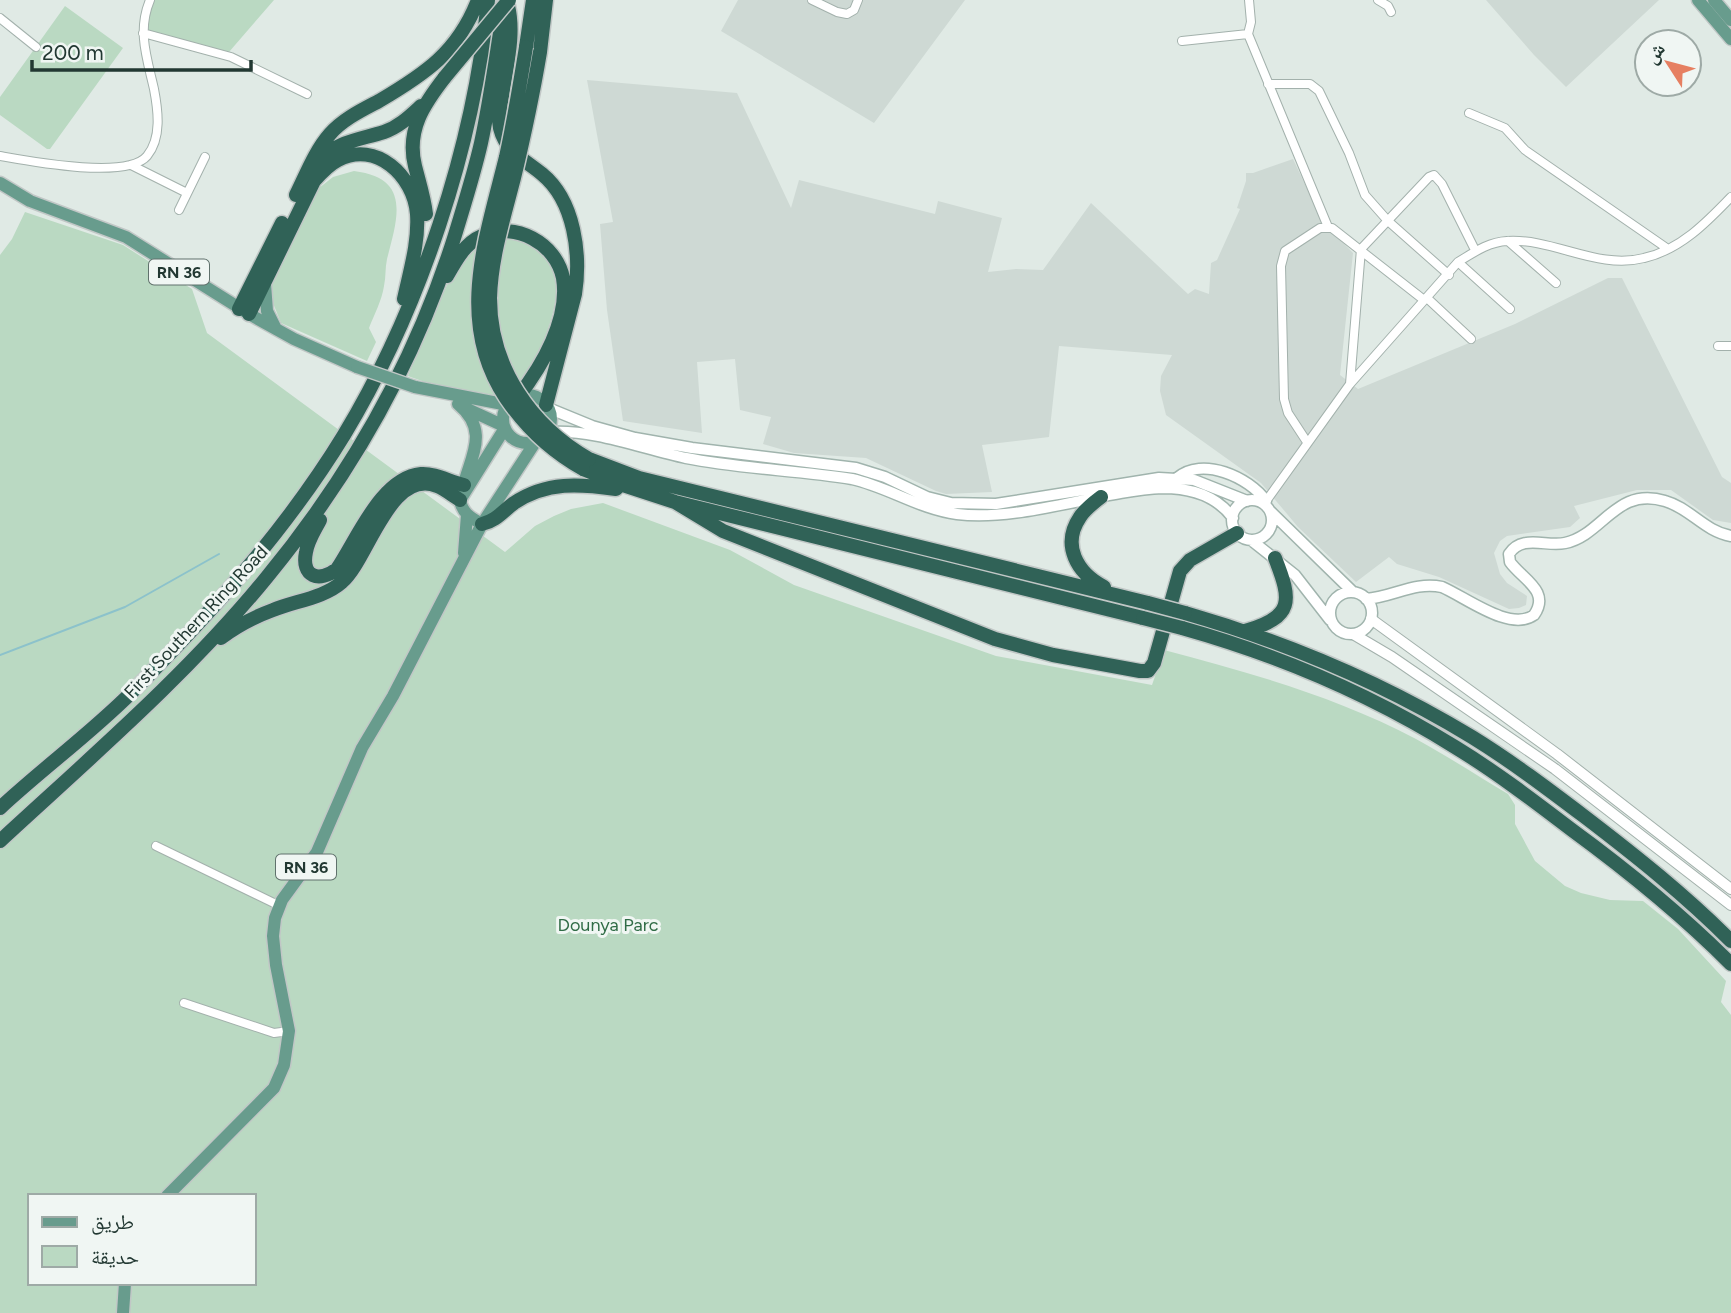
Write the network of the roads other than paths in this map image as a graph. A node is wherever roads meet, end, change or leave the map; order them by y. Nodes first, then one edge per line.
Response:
1 (150, 0) edge
2 (478, 0) edge
3 (488, 0) edge
4 (507, 0) edge
5 (533, 0) edge
6 (547, 0) edge
7 (812, 0) edge
8 (859, 0) edge
9 (1249, 0) edge
10 (1378, 0) edge
11 (1698, 0) edge
12 (1714, 0) edge
13 (1391, 12) dead end
14 (0, 18) edge
15 (1731, 20) edge
16 (143, 33) junction
17 (1248, 34) junction
18 (1731, 38) edge
19 (1182, 41) dead end
20 (36, 47) dead end
21 (533, 50) junction
22 (1268, 84) junction
23 (307, 94) dead end
24 (428, 100) junction
25 (1469, 113) dead end
26 (0, 156) edge
27 (205, 157) dead end
28 (131, 165) junction
29 (305, 176) junction
30 (0, 183) edge
31 (187, 193) junction
32 (1731, 197) edge
33 (179, 210) dead end
34 (1388, 221) junction
35 (1328, 227) junction
36 (1508, 240) junction
37 (1668, 248) junction
38 (1361, 249) junction
39 (1475, 250) junction
40 (1458, 262) junction
41 (411, 265) junction
42 (1449, 275) junction
43 (259, 282) junction
44 (1556, 283) dead end
45 (1425, 299) junction
46 (224, 300) junction
47 (1510, 309) dead end
48 (244, 311) junction
49 (276, 329) junction
50 (419, 330) junction
51 (397, 333) junction
52 (1471, 339) dead end
53 (1718, 346) dead end
54 (1731, 346) edge
55 (1350, 384) junction
56 (434, 393) junction
57 (513, 401) junction
58 (458, 404) junction
59 (547, 407) junction
60 (504, 427) junction
61 (547, 432) junction
62 (536, 441) junction
63 (1307, 442) junction
64 (354, 455) junction
65 (586, 464) junction
66 (1177, 478) junction
67 (636, 490) junction
68 (462, 493) junction
69 (1101, 497) junction
70 (1247, 501) junction
71 (675, 502) junction
72 (1267, 505) junction
73 (467, 515) junction
74 (1233, 518) junction
75 (482, 524) junction
76 (1237, 533) junction
77 (1731, 536) edge
78 (1251, 540) junction
79 (464, 558) junction
80 (1275, 558) junction
81 (1353, 592) junction
82 (1390, 595) junction
83 (1120, 596) junction
84 (1366, 599) junction
85 (1371, 615) junction
86 (1331, 620) junction
87 (1245, 632) junction
88 (1353, 634) junction
89 (174, 677) junction
90 (0, 808) edge
91 (0, 841) edge
92 (156, 846) dead end
93 (1731, 889) edge
94 (1731, 905) edge
95 (280, 906) junction
96 (1731, 941) edge
97 (1731, 964) edge
98 (184, 1003) dead end
99 (289, 1031) junction
100 (169, 1194) edge
101 (125, 1285) edge
102 (122, 1313) edge

1 - 16 street
2 - 29 highway
3 - 51 highway, First Southern Ring Road
4 - 24 highway, bridge
4 - 50 highway, First Southern Ring Road
4 - 59 highway
5 - 21 highway
6 - 21 highway
7 - 8 street
9 - 17 street
10 - 13 street
11 - 18 main road
12 - 15 main road
14 - 20 street
16 - 23 street
16 - 28 street
17 - 19 street
17 - 22 street
21 - 65 highway, bridge
22 - 34 street
22 - 35 street
24 - 29 highway
24 - 41 highway
25 - 37 street
26 - 28 street
27 - 31 street
28 - 31 street
29 - 43 highway
30 - 46 main road, RN 36
31 - 33 street
32 - 37 street
34 - 38 street
34 - 39 street
34 - 42 street
35 - 38 street
35 - 63 street
36 - 37 street
36 - 39 street
36 - 44 street
38 - 45 street
38 - 55 street
39 - 40 street
40 - 42 street
40 - 47 street
41 - 43 highway
41 - 51 highway
42 - 45 street
43 - 46 main road
43 - 48 highway
43 - 49 main road
45 - 52 street
45 - 55 street
46 - 48 main road, RN 36
48 - 49 main road, RN 36
49 - 56 main road, RN 36, bridge
50 - 57 highway
50 - 64 highway, First Southern Ring Road
51 - 90 highway, First Southern Ring Road
53 - 54 street
55 - 63 street
56 - 57 main road, RN 36
56 - 58 main road, RN 36
57 - 59 main road
57 - 60 main road
58 - 60 main road, RN 36
58 - 68 main road
59 - 61 main road
59 - 66 main road
60 - 62 main road
60 - 68 main road
61 - 62 main road
61 - 69 main road
62 - 75 main road, RN 36
63 - 72 street
64 - 68 highway
64 - 89 highway, First Southern Ring Road
65 - 67 highway
65 - 83 highway
66 - 70 main road
66 - 72 main road
67 - 71 highway
67 - 75 highway
68 - 73 main road
68 - 89 highway
69 - 74 main road
69 - 83 highway
70 - 72 main road
70 - 74 main road
71 - 76 highway
71 - 97 highway, bridge
72 - 78 main road
72 - 81 main road
73 - 75 main road
73 - 79 main road
74 - 76 main road
75 - 79 main road, RN 36
76 - 78 main road
77 - 82 main road
78 - 80 main road
79 - 95 main road, RN 36
80 - 86 main road
80 - 87 highway
81 - 84 main road
81 - 86 main road
82 - 84 main road
82 - 85 main road
83 - 87 highway, bridge
84 - 85 main road
85 - 88 main road
85 - 93 street
86 - 88 main road
87 - 96 highway
88 - 94 street
89 - 91 highway, First Southern Ring Road
92 - 95 street
95 - 99 main road, RN 36
98 - 99 street
99 - 100 main road, RN 36
101 - 102 main road

